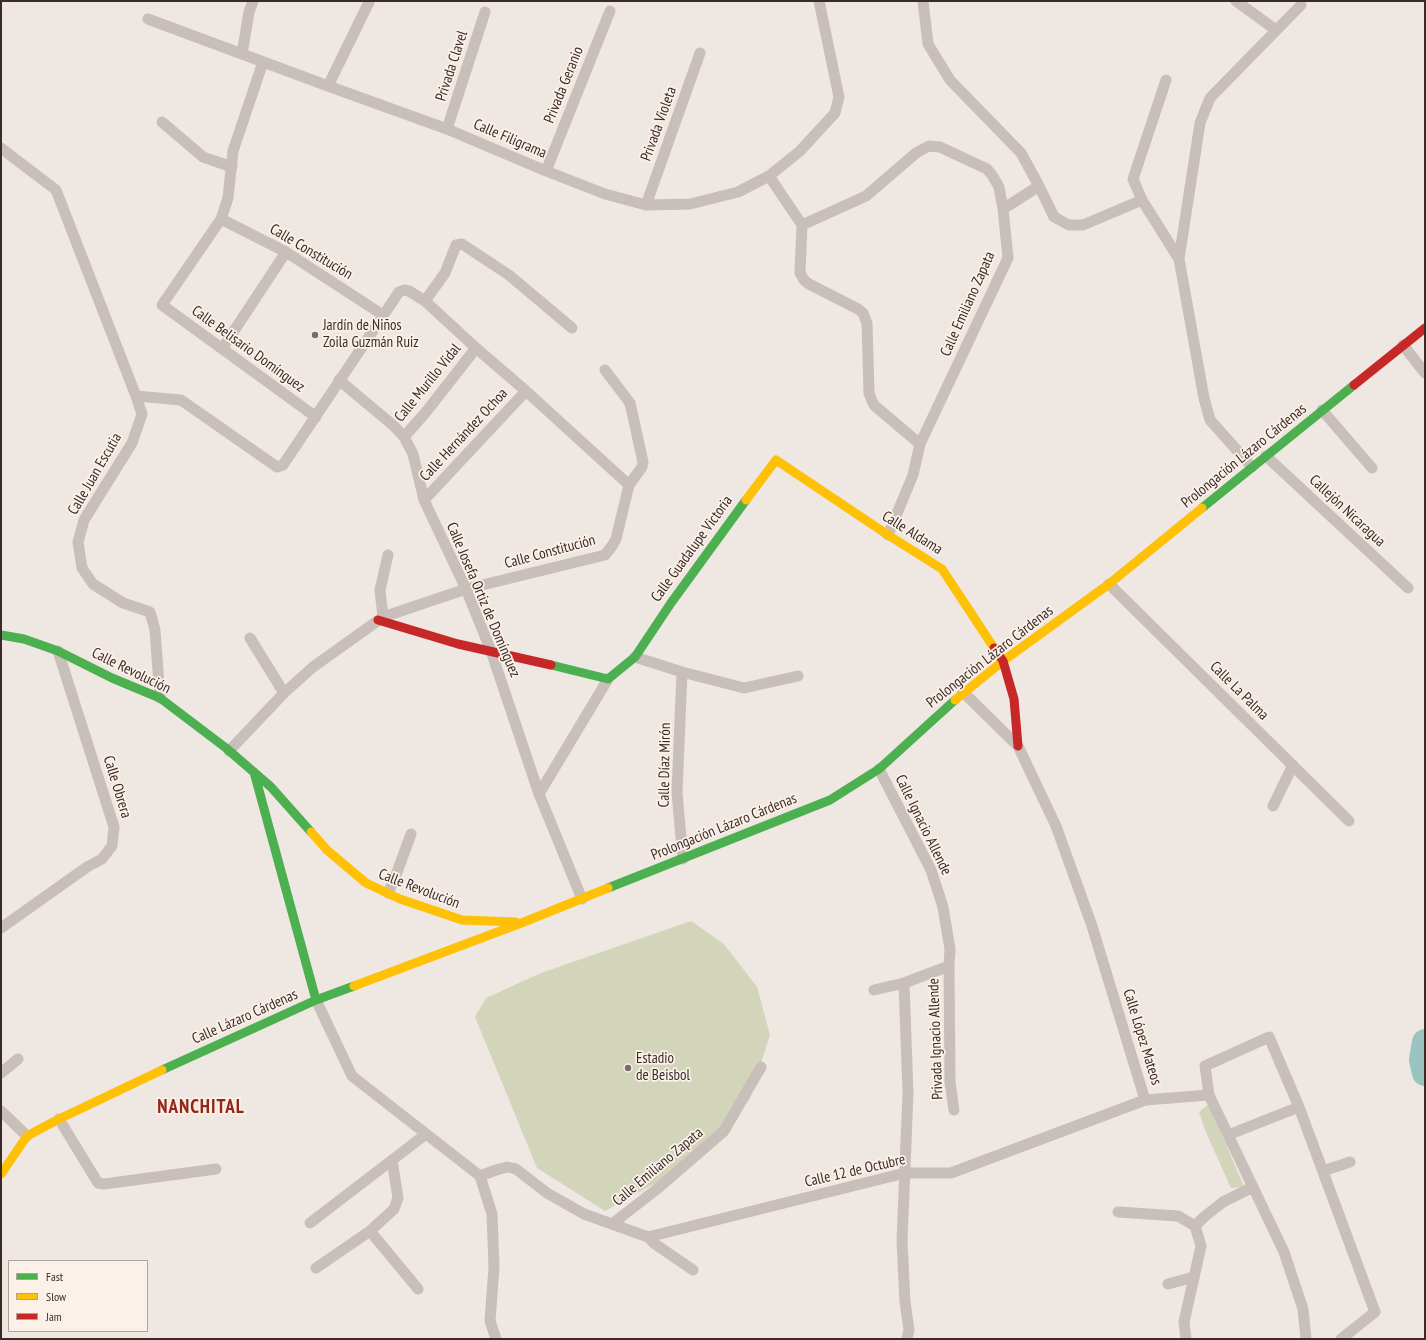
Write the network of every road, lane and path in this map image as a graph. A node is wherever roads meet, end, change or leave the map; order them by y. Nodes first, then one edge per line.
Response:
1 (253, 1) edge
2 (819, 1) edge
3 (923, 1) edge
4 (1236, 1) edge
5 (369, 2) dead end
6 (1301, 5) dead end
7 (610, 10) dead end
8 (485, 12) dead end
9 (148, 19) dead end
10 (1276, 30) junction
11 (700, 53) dead end
12 (242, 54) junction
13 (263, 62) junction
14 (1166, 80) dead end
15 (328, 86) junction
16 (162, 122) dead end
17 (447, 129) junction
18 (1, 148) edge
19 (232, 167) junction
20 (546, 171) junction
21 (769, 176) junction
22 (1039, 186) junction
23 (1142, 200) junction
24 (646, 205) junction
25 (1003, 209) junction
26 (221, 219) junction
27 (802, 225) junction
28 (286, 252) junction
29 (1179, 259) junction
30 (425, 301) junction
31 (383, 315) junction
32 (572, 328) dead end
33 (1425, 328) edge
34 (1403, 345) junction
35 (476, 348) junction
36 (222, 349) junction
37 (605, 370) dead end
38 (1425, 373) edge
39 (339, 380) junction
40 (526, 391) junction
41 (136, 396) junction
42 (1322, 410) junction
43 (316, 417) junction
44 (404, 437) junction
45 (920, 444) junction
46 (1266, 456) junction
47 (776, 460) joint
48 (1252, 467) junction
49 (1372, 468) dead end
50 (629, 485) junction
51 (424, 500) junction
52 (888, 535) junction
53 (388, 555) dead end
54 (1109, 584) junction
55 (1408, 588) dead end
56 (466, 589) junction
57 (380, 619) junction
58 (1, 635) edge
59 (250, 638) dead end
60 (491, 650) junction
61 (58, 652) junction
62 (635, 656) junction
63 (1003, 661) junction
64 (682, 672) junction
65 (798, 676) dead end
66 (608, 680) junction
67 (963, 692) junction
68 (284, 693) junction
69 (160, 698) junction
70 (1018, 746) junction
71 (229, 751) junction
72 (1293, 765) junction
73 (878, 770) junction
74 (254, 772) junction
75 (539, 794) junction
76 (1273, 806) dead end
77 (1349, 821) dead end
78 (411, 834) dead end
79 (682, 859) junction
80 (388, 893) junction
81 (582, 899) junction
82 (524, 922) junction
83 (1, 928) edge
84 (949, 966) junction
85 (904, 982) junction
86 (874, 990) dead end
87 (316, 1000) junction
88 (18, 1058) dead end
89 (761, 1067) dead end
90 (1, 1074) edge
91 (1209, 1095) junction
92 (1145, 1100) junction
93 (1299, 1107) junction
94 (954, 1110) dead end
95 (1, 1111) edge
96 (59, 1119) junction
97 (426, 1134) junction
98 (1228, 1135) junction
99 (27, 1136) junction
100 (392, 1160) junction
101 (1350, 1162) dead end
102 (216, 1169) dead end
103 (1323, 1171) junction
104 (905, 1173) junction
105 (1, 1174) edge
106 (480, 1176) junction
107 (1253, 1187) junction
108 (1118, 1212) dead end
109 (310, 1223) dead end
110 (612, 1224) junction
111 (1195, 1226) junction
112 (370, 1231) junction
113 (648, 1237) junction
114 (316, 1268) dead end
115 (694, 1270) dead end
116 (1194, 1277) junction
117 (1168, 1284) dead end
118 (418, 1289) dead end
119 (496, 1339) edge
120 (907, 1339) edge
121 (1186, 1339) edge
122 (1306, 1339) edge
123 (1341, 1339) edge

1 - 12 street
2 - 21 street, Calle Filigrama
3 - 22 street
4 - 10 street
5 - 15 street
6 - 10 street
7 - 20 street, Privada Geranio
8 - 17 street, Privada Clavel
9 - 12 street, Calle Filigrama
10 - 29 street
11 - 24 street, Privada Violeta
12 - 13 street, Calle Filigrama
13 - 15 street, Calle Filigrama
13 - 19 street
14 - 23 street
15 - 17 street, Calle Filigrama
16 - 19 street
17 - 20 street, Calle Filigrama
18 - 41 street, Calle Juan Escutia
19 - 26 street
20 - 24 street, Calle Filigrama
21 - 24 street, Calle Filigrama
21 - 27 street
22 - 23 street
22 - 25 street
23 - 29 street
25 - 27 street, Calle Emiliano Zapata
25 - 45 street, Calle Emiliano Zapata
26 - 28 street, Calle Constitución
26 - 36 street, Calle Belisario Domínguez
27 - 45 street
28 - 31 street, Calle Constitución
28 - 36 street
29 - 48 street
30 - 31 street
30 - 32 street
30 - 35 street
31 - 39 street
33 - 34 main road, Prolongación Lázaro Cárdenas
34 - 38 street
34 - 42 main road, Prolongación Lázaro Cárdenas
35 - 40 street
35 - 44 street, Calle Murillo Vidal
36 - 43 street, Calle Belisario Domínguez
37 - 50 street
39 - 43 street
39 - 44 street, Calle Josefa Ortiz de Domínguez
40 - 50 street
40 - 51 street, Calle Hernández Ochoa
41 - 43 street
41 - 69 street, Calle Juan Escutia
42 - 46 main road, Prolongación Lázaro Cárdenas
42 - 49 street
44 - 51 street, Calle Josefa Ortiz de Domínguez
45 - 52 street, Calle Emiliano Zapata
46 - 48 main road, Prolongación Lázaro Cárdenas
46 - 55 street, Callejón Nicaragua
47 - 52 main road, Calle Aldama
47 - 62 main road, Calle Guadalupe Victoria
48 - 54 main road, Prolongación Lázaro Cárdenas
50 - 56 street, Calle Constitución
51 - 56 street, Calle Josefa Ortiz de Domínguez
52 - 63 main road, Calle Aldama
53 - 57 street
54 - 63 main road, Prolongación Lázaro Cárdenas
54 - 72 street, Calle La Palma
56 - 57 street, Calle Constitución
56 - 60 street, Calle Josefa Ortiz de Domínguez
57 - 60 main road
57 - 68 street, Calle Constitución
58 - 61 main road, Calle Revolución
59 - 68 street
60 - 66 main road
60 - 75 street, Calle Josefa Ortiz de Domínguez
61 - 69 main road, Calle Revolución
61 - 83 street, Calle Obrera
62 - 64 street
62 - 66 main road, Calle Guadalupe Victoria
63 - 67 main road, Prolongación Lázaro Cárdenas
63 - 70 main road, Calle López Mateos
64 - 65 street
64 - 79 street, Calle Díaz Mirón
66 - 75 street
67 - 70 street, Calle López Mateos
67 - 73 main road, Prolongación Lázaro Cárdenas
68 - 71 street, Calle Constitución
69 - 71 main road, Calle Revolución
70 - 92 street, Calle López Mateos
71 - 74 main road, Calle Revolución
72 - 76 street
72 - 77 street, Calle La Palma
73 - 79 main road, Prolongación Lázaro Cárdenas
73 - 84 street, Calle Ignacio Allende
74 - 80 main road, Calle Revolución
74 - 87 main road
75 - 81 street, Calle Josefa Ortiz de Domínguez
78 - 80 street
79 - 81 main road, Prolongación Lázaro Cárdenas
80 - 82 main road, Calle Revolución
81 - 82 main road, Prolongación Lázaro Cárdenas
82 - 87 main road, Calle Lázaro Cárdenas
84 - 85 street
84 - 94 street, Privada Ignacio Allende
85 - 86 street
85 - 104 street
87 - 96 main road, Calle Lázaro Cárdenas
87 - 97 street
88 - 90 street
89 - 110 street, Calle Emiliano Zapata
91 - 92 street, Calle López Mateos
91 - 93 street
91 - 98 street
92 - 104 street, Calle 12 de Octubre
93 - 98 street
93 - 103 street
95 - 99 street
96 - 99 main road, Calle Lázaro Cárdenas
96 - 102 street
97 - 100 street
97 - 106 street
98 - 107 street
99 - 105 main road, Calle Lázaro Cárdenas
100 - 109 street
100 - 112 street
101 - 103 street
103 - 123 street
104 - 113 street, Calle 12 de Octubre
104 - 120 street
106 - 110 street, Calle Emiliano Zapata
106 - 119 street
107 - 111 street
107 - 122 street
108 - 111 street
110 - 113 street
111 - 116 street
112 - 114 street
112 - 118 street
113 - 115 street
116 - 117 street
116 - 121 street

